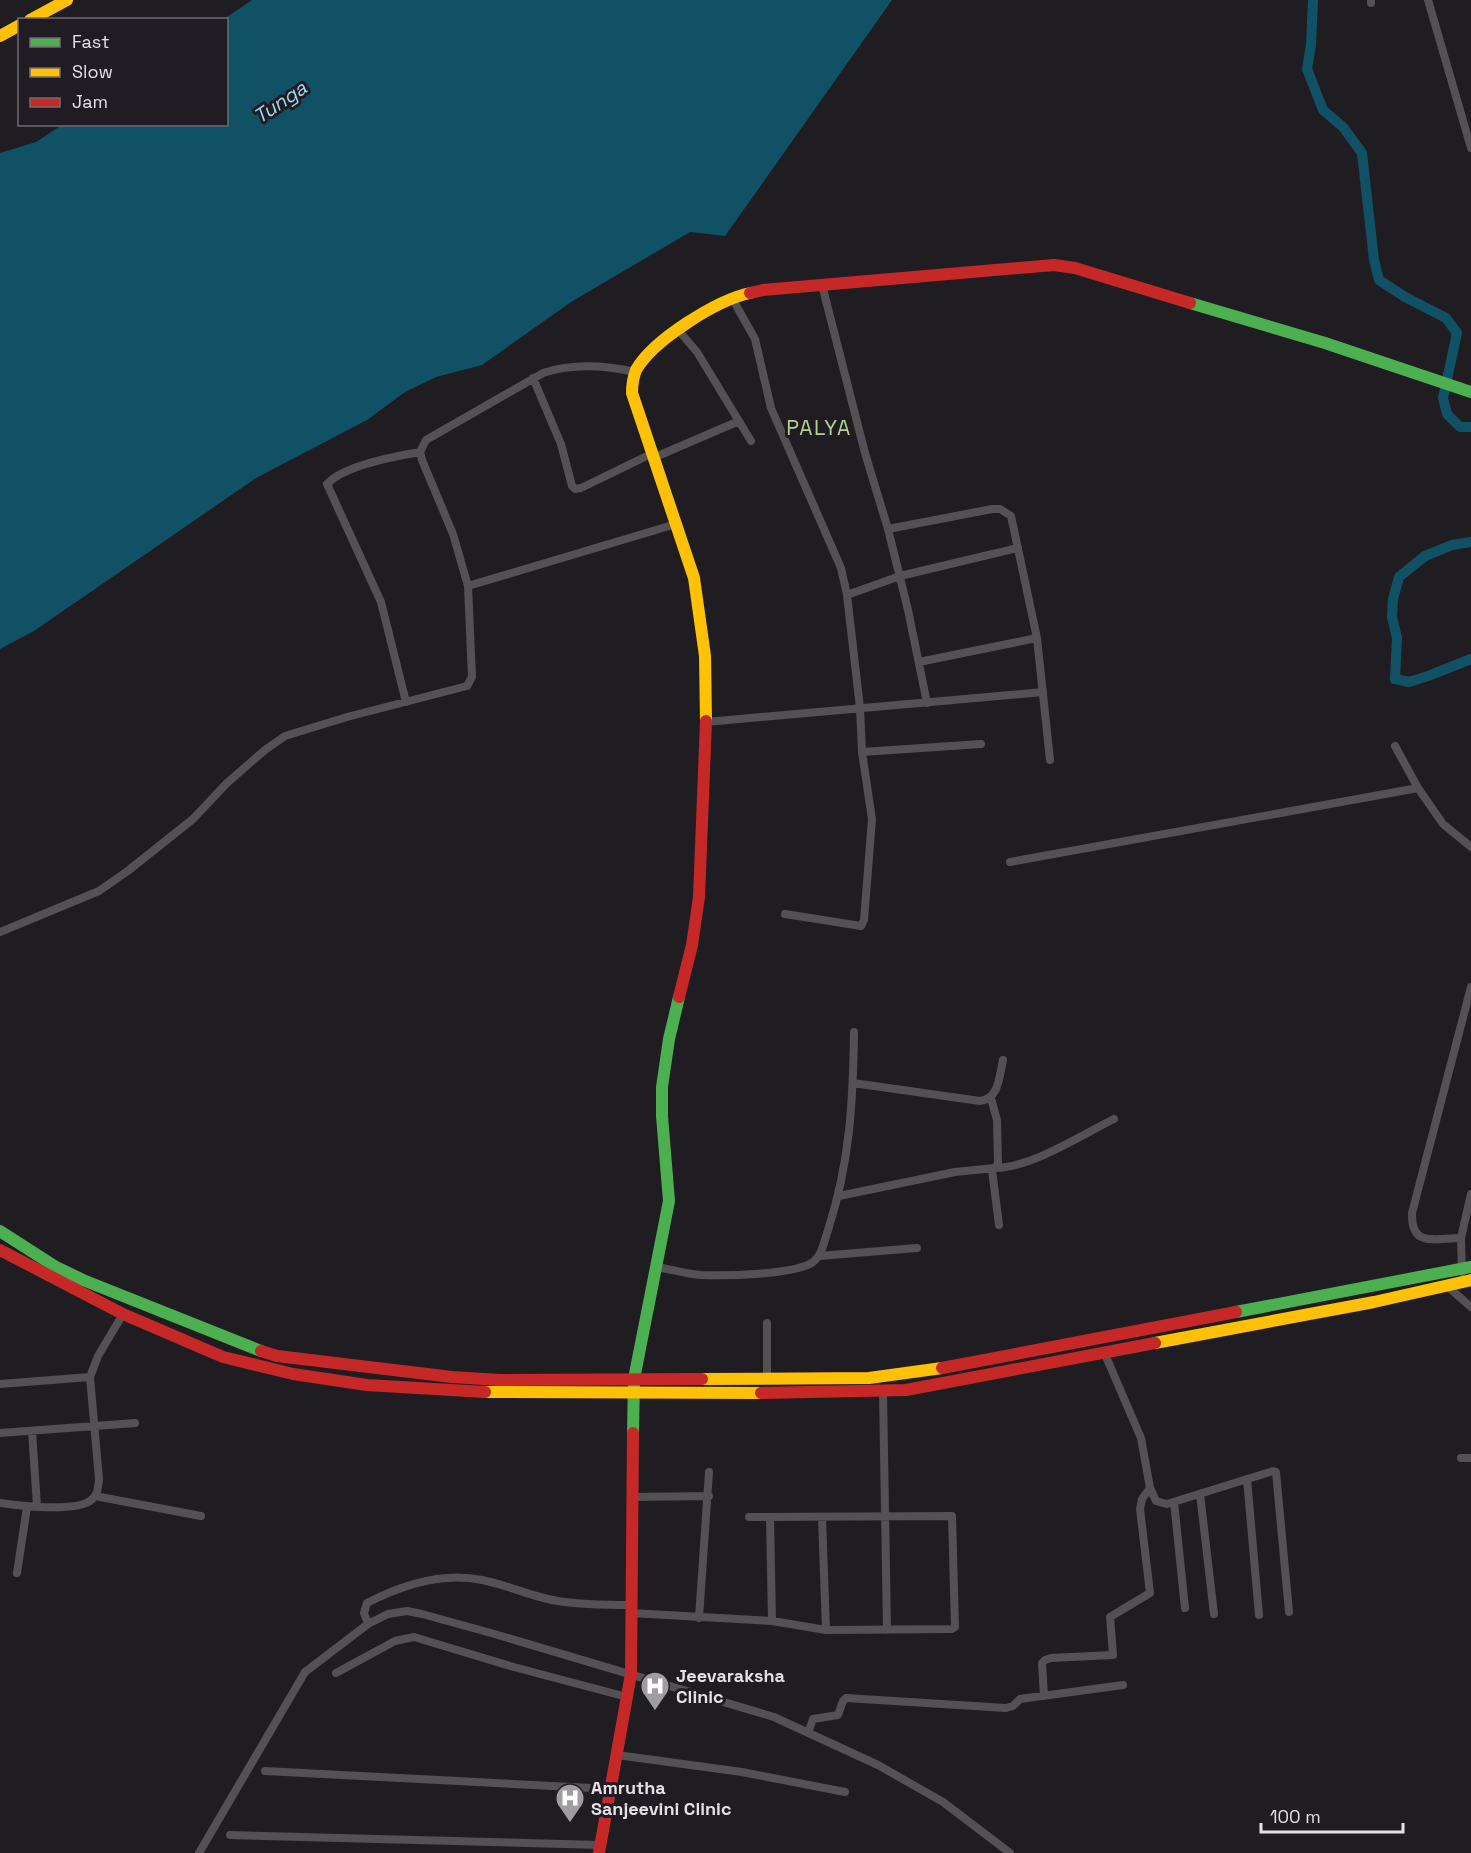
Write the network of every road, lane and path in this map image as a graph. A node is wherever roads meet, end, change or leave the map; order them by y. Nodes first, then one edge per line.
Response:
1 (67, 0) edge
2 (1428, 0) edge
3 (34, 18) edge
4 (18, 26) edge
5 (0, 36) edge
6 (1471, 148) edge
7 (822, 285) junction
8 (732, 298) junction
9 (679, 331) junction
10 (635, 372) junction
11 (533, 378) junction
12 (1468, 391) edge
13 (739, 421) junction
14 (751, 441) dead end
15 (420, 452) junction
16 (652, 456) junction
17 (676, 524) junction
18 (888, 529) junction
19 (1018, 548) junction
20 (900, 576) junction
21 (468, 586) junction
22 (847, 595) junction
23 (1037, 638) junction
24 (919, 662) junction
25 (1043, 692) junction
26 (406, 702) junction
27 (927, 703) junction
28 (860, 708) junction
29 (706, 722) junction
30 (981, 744) dead end
31 (1395, 746) dead end
32 (862, 752) junction
33 (1050, 760) dead end
34 (1418, 788) junction
35 (1471, 847) edge
36 (1010, 862) dead end
37 (785, 914) dead end
38 (0, 932) edge
39 (1471, 987) edge
40 (854, 1032) dead end
41 (1003, 1060) dead end
42 (853, 1083) junction
43 (991, 1098) junction
44 (1114, 1119) dead end
45 (994, 1169) junction
46 (1471, 1194) edge
47 (839, 1196) junction
48 (999, 1225) dead end
49 (0, 1231) edge
50 (1461, 1238) junction
51 (917, 1248) dead end
52 (0, 1250) edge
53 (819, 1256) junction
54 (656, 1266) junction
55 (1467, 1275) edge
56 (1447, 1286) junction
57 (1471, 1307) edge
58 (123, 1314) junction
59 (767, 1323) dead end
60 (1104, 1352) junction
61 (277, 1356) junction
62 (274, 1369) junction
63 (90, 1377) junction
64 (767, 1378) junction
65 (634, 1379) junction
66 (0, 1384) edge
67 (633, 1392) junction
68 (883, 1392) junction
69 (135, 1423) dead end
70 (95, 1425) junction
71 (32, 1431) junction
72 (0, 1433) edge
73 (710, 1472) dead end
74 (1247, 1479) junction
75 (1150, 1488) junction
76 (1200, 1494) junction
77 (95, 1496) junction
78 (709, 1496) junction
79 (632, 1497) junction
80 (1173, 1502) junction
81 (0, 1503) edge
82 (38, 1506) junction
83 (27, 1507) junction
84 (201, 1516) dead end
85 (749, 1517) dead end
86 (770, 1517) junction
87 (822, 1517) junction
88 (884, 1517) junction
89 (17, 1573) dead end
90 (1185, 1608) dead end
91 (631, 1609) junction
92 (1289, 1612) dead end
93 (1214, 1614) dead end
94 (1259, 1615) dead end
95 (699, 1618) junction
96 (772, 1621) junction
97 (368, 1624) junction
98 (826, 1630) junction
99 (887, 1630) junction
100 (336, 1673) dead end
101 (629, 1684) junction
102 (1123, 1685) dead end
103 (1044, 1696) junction
104 (808, 1733) junction
105 (617, 1755) junction
106 (265, 1771) dead end
107 (611, 1789) junction
108 (845, 1792) dead end
109 (230, 1835) dead end
110 (600, 1849) edge
111 (199, 1853) edge
112 (1010, 1853) edge

1 - 3 main road
2 - 6 street
4 - 5 main road
7 - 8 main road
7 - 12 main road
7 - 18 street
8 - 9 main road
8 - 22 street
9 - 10 main road
9 - 13 street
10 - 11 street
10 - 16 main road
11 - 15 street
11 - 16 street
13 - 14 street
13 - 16 street
15 - 21 street
15 - 26 street
16 - 17 main road
17 - 21 street
17 - 29 main road
18 - 19 street
18 - 20 street
19 - 20 street
19 - 23 street
20 - 22 street
20 - 24 street
21 - 26 street
22 - 28 street
23 - 24 street
23 - 25 street
24 - 27 street
25 - 27 street
25 - 33 street
26 - 38 street
27 - 28 street
28 - 29 street
28 - 32 street
29 - 54 main road
30 - 32 street
31 - 34 street
32 - 37 street
34 - 35 street
34 - 36 street
39 - 50 street
40 - 42 street
41 - 43 street
42 - 43 street
42 - 47 street
43 - 45 street
44 - 45 street
45 - 47 street
45 - 48 street
46 - 50 street
47 - 53 street
49 - 61 main road
50 - 55 street
51 - 53 street
52 - 58 main road
53 - 54 street
54 - 65 main road
55 - 56 main road
55 - 64 main road
56 - 57 street
56 - 60 main road
58 - 62 main road
58 - 63 street
59 - 64 street
60 - 68 main road
60 - 75 street
61 - 62 main road
61 - 65 main road
62 - 67 main road
63 - 66 street
63 - 70 street
64 - 65 main road
65 - 67 main road
67 - 68 main road
67 - 79 main road
68 - 88 street
69 - 70 street
70 - 71 street
70 - 77 street
71 - 72 street
71 - 82 street
73 - 78 street
74 - 76 street
74 - 92 street
74 - 94 street
75 - 80 street
75 - 103 street
76 - 80 street
76 - 93 street
77 - 82 street
77 - 84 street
78 - 79 street
78 - 95 street
79 - 91 main road
80 - 90 street
81 - 83 street
82 - 83 street
83 - 89 street
85 - 86 street
86 - 87 street
86 - 96 street
87 - 88 street
87 - 98 street
88 - 99 street
88 - 99 street
91 - 95 street
91 - 97 street
91 - 101 main road
95 - 96 street
96 - 98 street
97 - 101 street
97 - 111 street
98 - 99 street
100 - 101 street
101 - 104 street
101 - 105 main road
102 - 103 street
103 - 104 street
104 - 112 street
105 - 107 main road
105 - 108 street
106 - 107 street
107 - 110 main road
109 - 110 street

